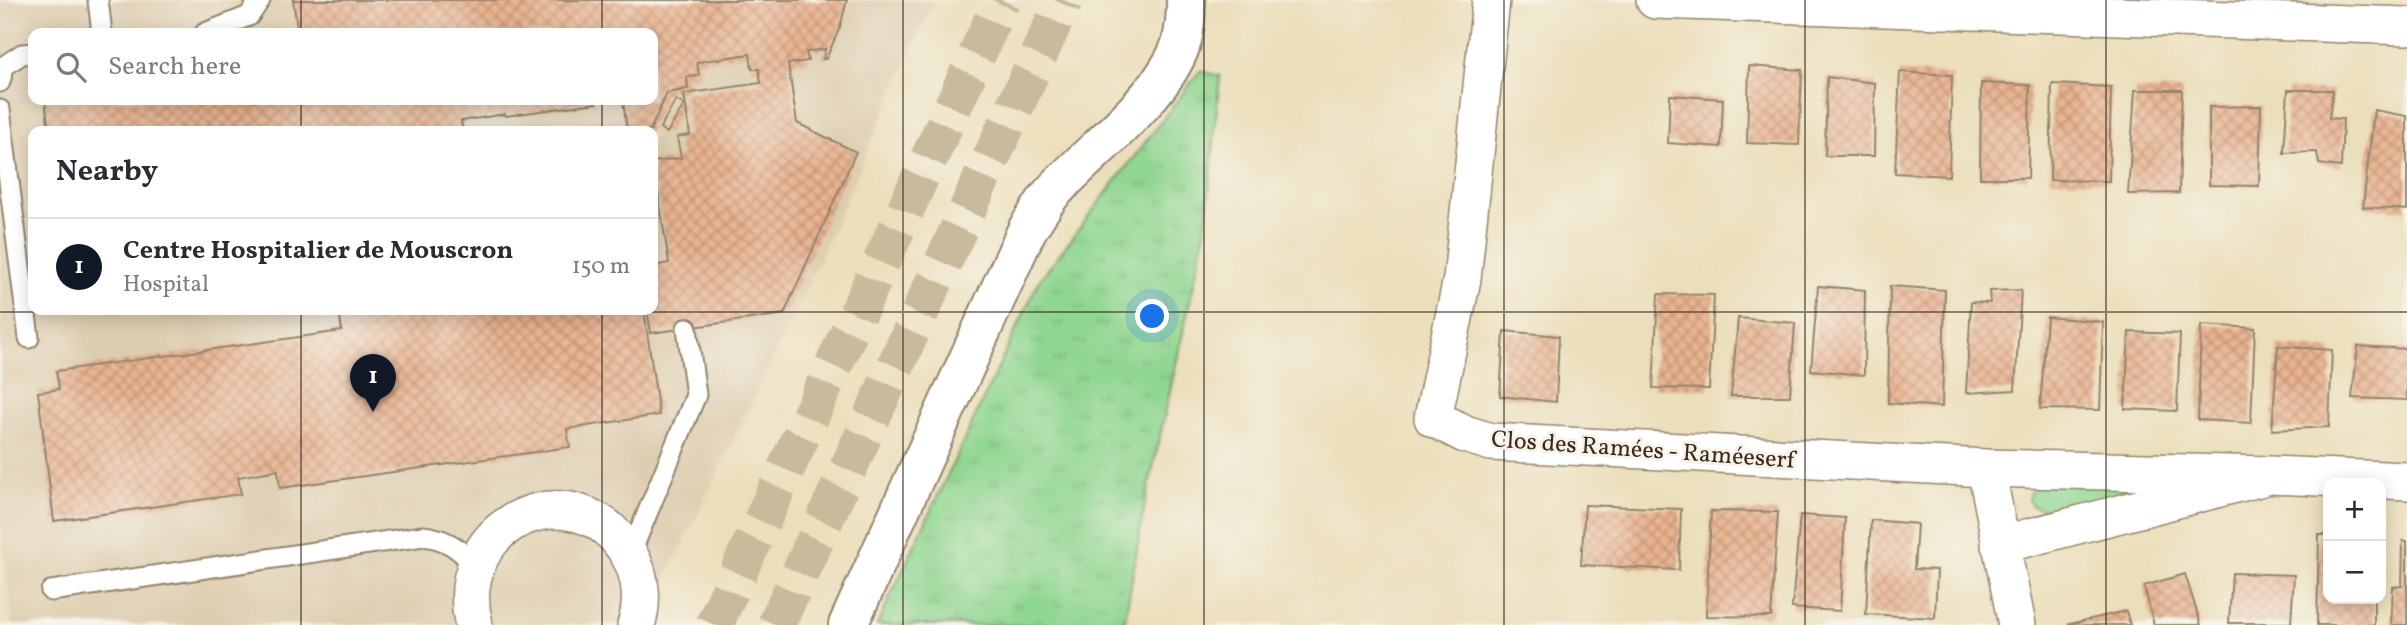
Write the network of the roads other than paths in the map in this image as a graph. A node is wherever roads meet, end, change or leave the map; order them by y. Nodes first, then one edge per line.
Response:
1 (98, 0) edge
2 (260, 0) edge
3 (1189, 0) edge
4 (1491, 0) edge
5 (1655, 0) edge
6 (1933, 5) edge
7 (2407, 26) edge
8 (101, 28) edge
9 (218, 28) edge
10 (28, 53) edge
11 (0, 82) edge
12 (0, 110) edge
13 (687, 328) dead end
14 (29, 338) dead end
15 (1986, 468) junction
16 (2270, 475) junction
17 (2407, 481) edge
18 (2000, 545) junction
19 (630, 555) junction
20 (475, 566) junction
21 (51, 591) dead end
22 (474, 625) edge
23 (636, 625) edge
24 (848, 625) edge
25 (2017, 625) edge

1 - 8 lane
2 - 9 lane
3 - 24 street
4 - 15 street, Clos des Ramées - Raméeserf
5 - 6 street
6 - 7 street
10 - 11 lane
12 - 14 lane
13 - 19 lane
15 - 16 street, Clos des Ramées - Raméeserf
15 - 18 street
16 - 17 street, Clos des Ramées - Raméeserf
16 - 18 street, Clos des Ramées - Raméeserf
18 - 25 street
19 - 20 street
19 - 23 street
20 - 21 lane
20 - 22 street

